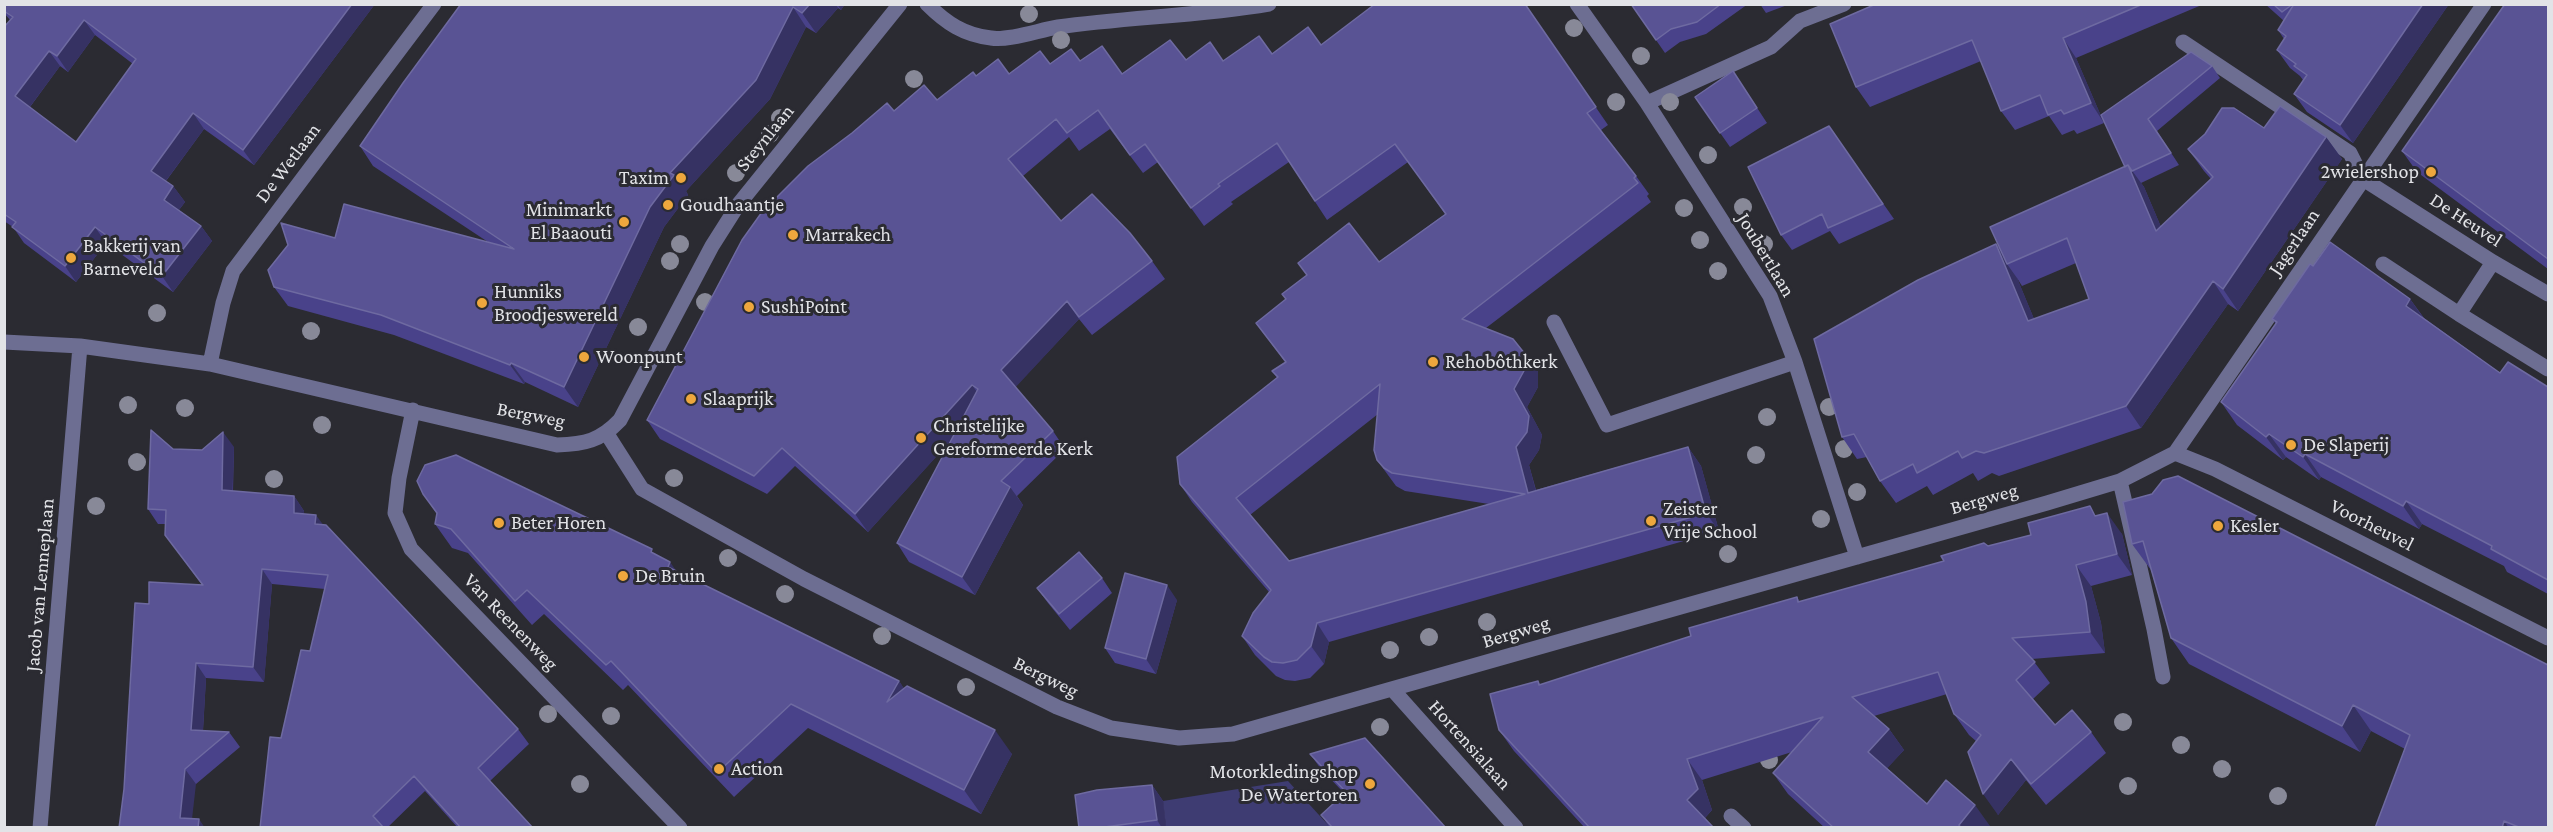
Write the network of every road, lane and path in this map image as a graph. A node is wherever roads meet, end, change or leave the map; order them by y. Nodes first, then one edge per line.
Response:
1 (434, 4) edge
2 (900, 4) edge
3 (927, 4) edge
4 (1269, 4) edge
5 (1577, 4) edge
6 (1844, 4) edge
7 (2484, 4) edge
8 (2183, 42) dead end
9 (1647, 103) junction
10 (2362, 179) junction
11 (2493, 262) junction
12 (2383, 264) dead end
13 (2548, 294) edge
14 (2459, 314) junction
15 (1554, 322) dead end
16 (4, 342) edge
17 (80, 346) junction
18 (1795, 362) junction
19 (210, 364) junction
20 (2548, 369) edge
21 (412, 410) junction
22 (607, 434) junction
23 (2175, 453) junction
24 (2120, 481) junction
25 (1857, 557) junction
26 (2548, 638) edge
27 (2163, 677) dead end
28 (1393, 690) junction
29 (1731, 816) dead end
30 (40, 828) edge
31 (680, 828) edge
32 (1516, 828) edge
33 (1744, 828) edge

1 - 19 street, De Wetlaan
2 - 22 street, Steynlaan
3 - 4 street
5 - 9 street, Joubertlaan
6 - 9 street
7 - 10 street, Jagerlaan
8 - 10 street
9 - 18 street, Joubertlaan
10 - 11 street, De Heuvel
10 - 23 street, Jagerlaan
11 - 13 street, De Heuvel
11 - 14 street
12 - 14 street
14 - 20 street
15 - 18 street
16 - 17 street, Bergweg
17 - 19 street, Bergweg
17 - 30 street, Jacob van Lenneplaan
18 - 25 street, Joubertlaan
19 - 21 street, Bergweg
21 - 22 street, Bergweg
21 - 31 street, Van Reenenweg
22 - 28 street, Bergweg
23 - 24 street, Jagerlaan
23 - 26 street, Voorheuvel
24 - 25 street, Bergweg
24 - 27 street
25 - 28 street, Bergweg
28 - 32 street, Hortensialaan
29 - 33 street

